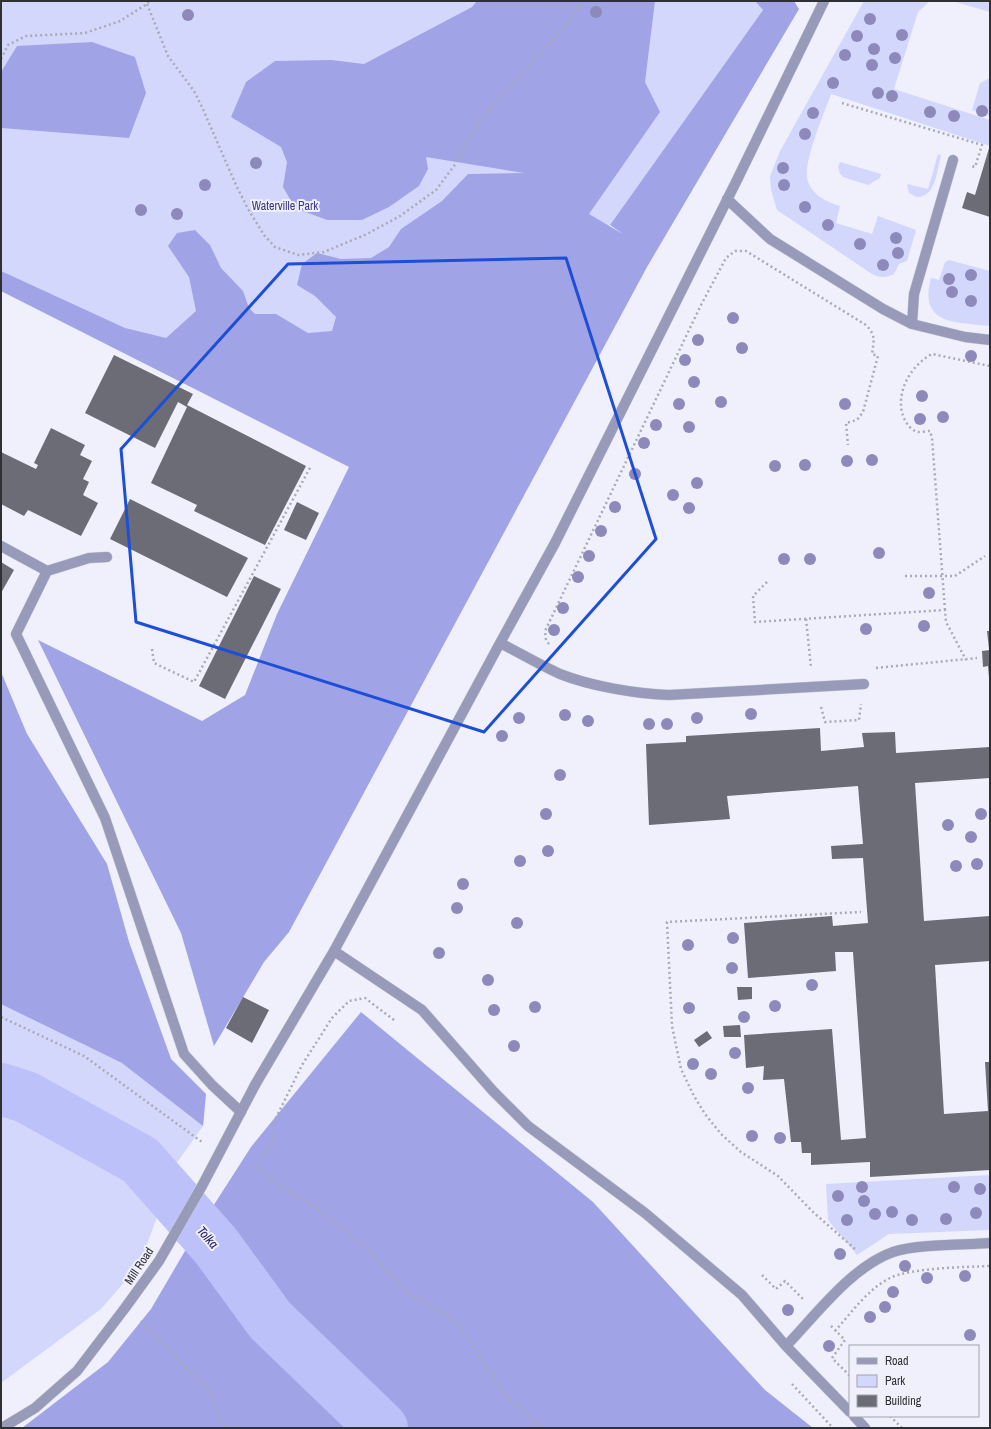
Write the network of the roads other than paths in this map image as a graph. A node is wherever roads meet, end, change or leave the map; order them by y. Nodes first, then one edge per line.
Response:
1 (824, 1) edge
2 (952, 160) road end
3 (727, 199) junction
4 (912, 324) junction
5 (990, 340) edge
6 (1, 546) edge
7 (107, 557) dead end
8 (47, 571) junction
9 (500, 643) junction
10 (864, 684) dead end
11 (334, 951) junction
12 (241, 1112) junction
13 (990, 1243) edge
14 (786, 1346) junction
15 (849, 1411) edge
16 (855, 1417) edge
17 (2, 1428) edge
18 (865, 1428) edge

1 - 3 street, Mill Road
2 - 4 street
3 - 4 street
3 - 9 street, Mill Road
4 - 5 street
6 - 8 street
7 - 8 street
8 - 12 street
9 - 10 street
9 - 11 street, Mill Road
11 - 12 street, Mill Road
11 - 14 street
12 - 17 street, Mill Road
13 - 14 street
14 - 15 street
16 - 18 street

